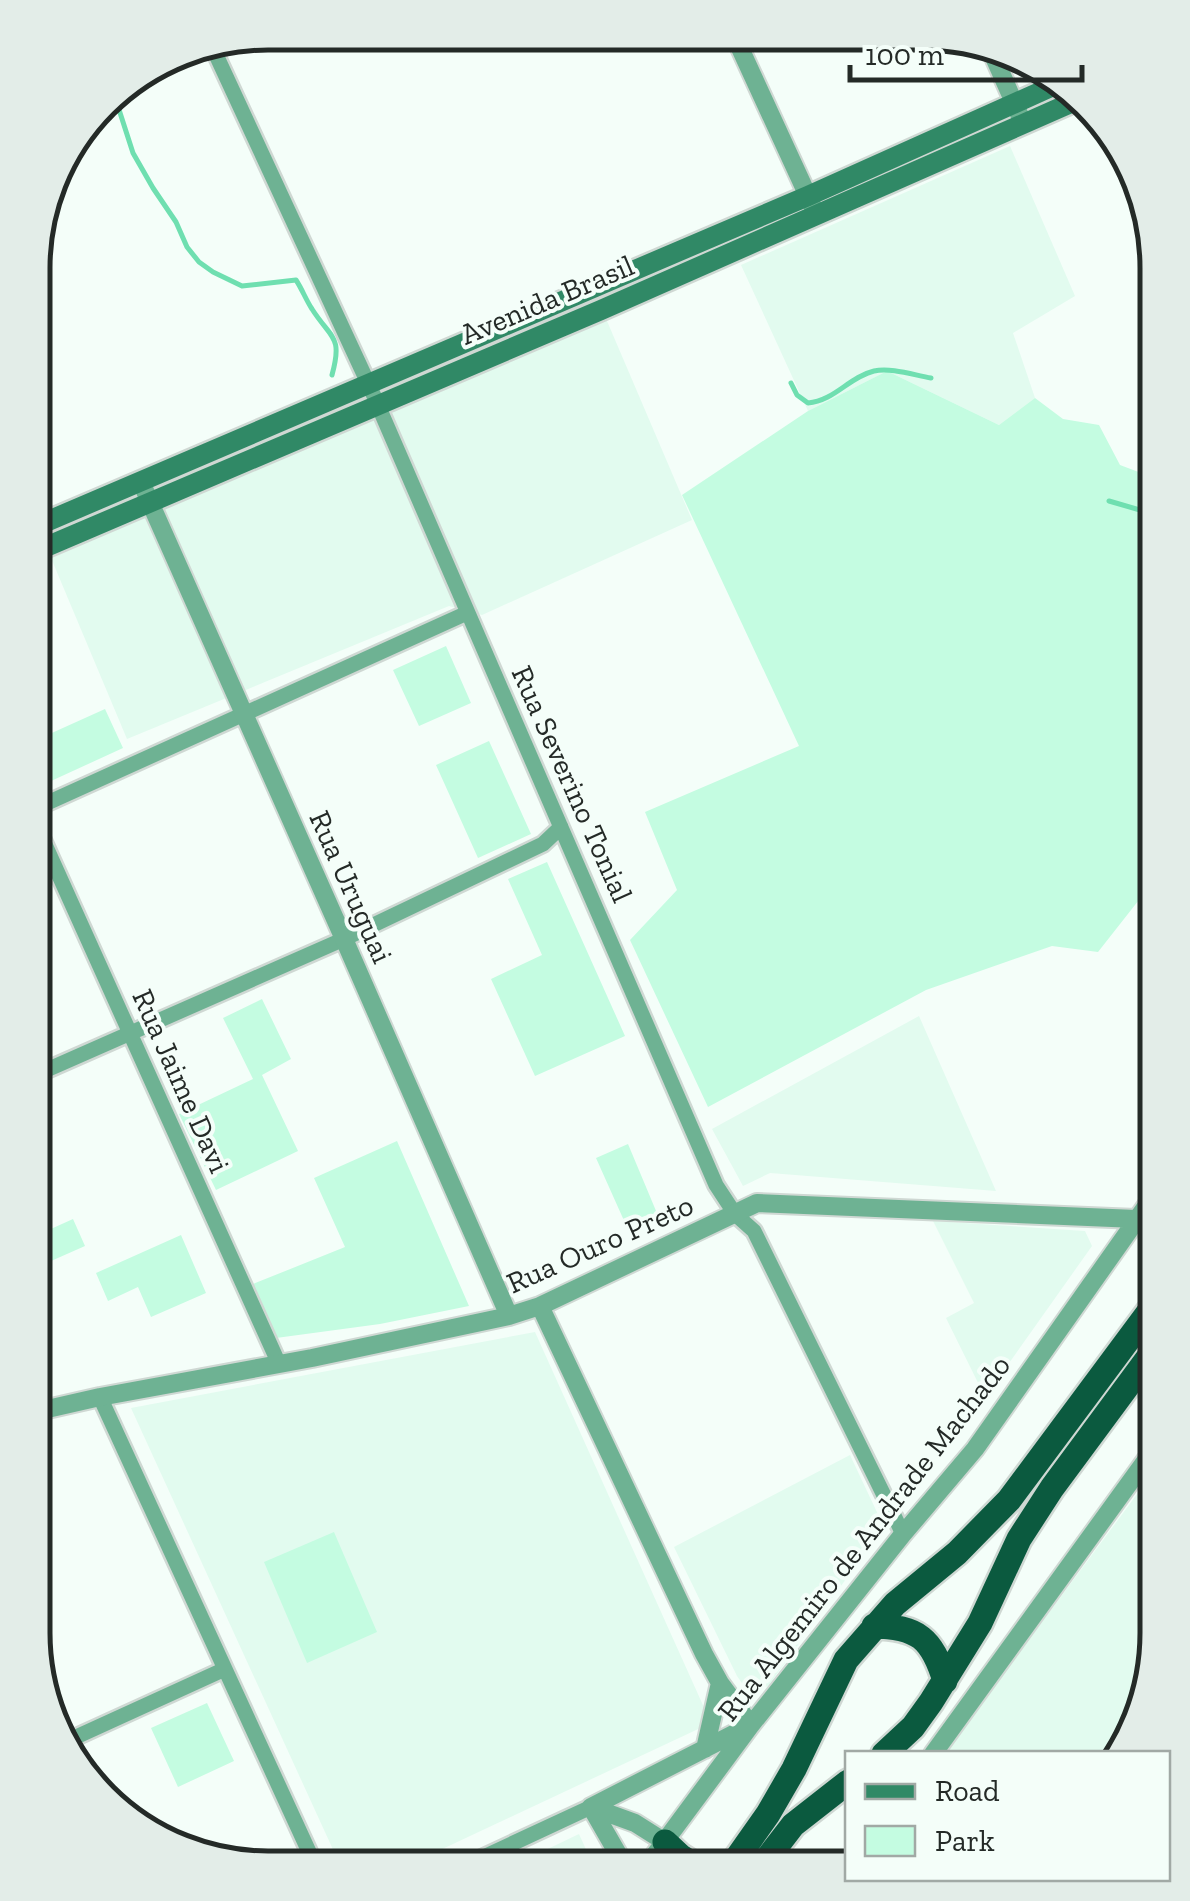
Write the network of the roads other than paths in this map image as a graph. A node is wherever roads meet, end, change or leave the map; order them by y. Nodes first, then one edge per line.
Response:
1 (740, 50) edge
2 (217, 56) edge
3 (997, 64) edge
4 (1045, 89) edge
5 (1014, 103) junction
6 (1066, 105) edge
7 (1023, 124) junction
8 (812, 205) junction
9 (592, 289) junction
10 (601, 310) junction
11 (368, 384) junction
12 (378, 405) junction
13 (140, 481) junction
14 (150, 502) junction
15 (50, 520) edge
16 (50, 545) edge
17 (467, 613) junction
18 (244, 714) junction
19 (50, 802) edge
20 (561, 827) junction
21 (50, 856) edge
22 (344, 939) junction
23 (130, 1033) junction
24 (50, 1068) edge
25 (735, 1214) junction
26 (1140, 1214) edge
27 (1136, 1219) junction
28 (540, 1306) junction
29 (508, 1316) junction
30 (1140, 1324) edge
31 (279, 1364) junction
32 (1140, 1369) edge
33 (100, 1398) junction
34 (50, 1410) edge
35 (1140, 1468) edge
36 (902, 1534) junction
37 (874, 1626) junction
38 (225, 1669) junction
39 (946, 1680) junction
40 (720, 1684) junction
41 (751, 1726) junction
42 (77, 1737) edge
43 (705, 1749) junction
44 (887, 1751) edge
45 (935, 1751) edge
46 (845, 1784) edge
47 (591, 1807) junction
48 (664, 1842) junction
49 (309, 1851) edge
50 (496, 1851) edge
51 (616, 1851) edge
52 (657, 1851) edge
53 (674, 1851) edge
54 (742, 1851) edge
55 (773, 1851) edge

1 - 8 street
2 - 11 street, Rua Severino Tonial
3 - 5 street
4 - 5 main road, Avenida Brasil
5 - 7 street
5 - 8 main road, Avenida Brasil
6 - 7 main road, Avenida Brasil
7 - 8 main road, Avenida Brasil
8 - 9 main road, Avenida Brasil
8 - 10 main road, Avenida Brasil
9 - 10 main road
9 - 11 main road, Avenida Brasil
10 - 12 main road, Avenida Brasil
11 - 12 street, Rua Severino Tonial
11 - 13 main road, Avenida Brasil
12 - 14 main road, Avenida Brasil
12 - 17 street, Rua Severino Tonial
13 - 14 street, Rua Uruguai
13 - 15 main road, Avenida Brasil
14 - 16 main road, Avenida Brasil
14 - 18 street, Rua Uruguai
17 - 18 street
17 - 20 street, Rua Severino Tonial
18 - 19 street
18 - 22 street, Rua Uruguai
20 - 22 street
20 - 25 street, Rua Severino Tonial
21 - 23 street, Rua Jaime Davi
22 - 23 street
22 - 29 street, Rua Uruguai
23 - 24 street
23 - 31 street, Rua Jaime Davi
25 - 27 street, Rua Ouro Preto
25 - 28 street, Rua Ouro Preto
25 - 36 street, Rua Severino Tonial
26 - 27 street, Rua Algemiro de Andrade Machado
27 - 36 street, Rua Algemiro de Andrade Machado
28 - 29 street, Rua Ouro Preto
28 - 40 street
29 - 31 street, Rua Ouro Preto
30 - 37 highway
31 - 33 street, Rua Ouro Preto
32 - 39 highway
33 - 34 street, Rua Ouro Preto
33 - 38 street
35 - 45 street
36 - 41 street, Rua Algemiro de Andrade Machado
37 - 39 highway
37 - 54 highway
38 - 42 street
38 - 49 street
39 - 44 highway
40 - 41 street
40 - 43 street
41 - 43 street
41 - 48 street, Rua Algemiro de Andrade Machado
43 - 47 street
46 - 55 highway
47 - 48 street
47 - 50 street
47 - 51 street
48 - 52 street, Rua Algemiro de Andrade Machado
48 - 53 highway

